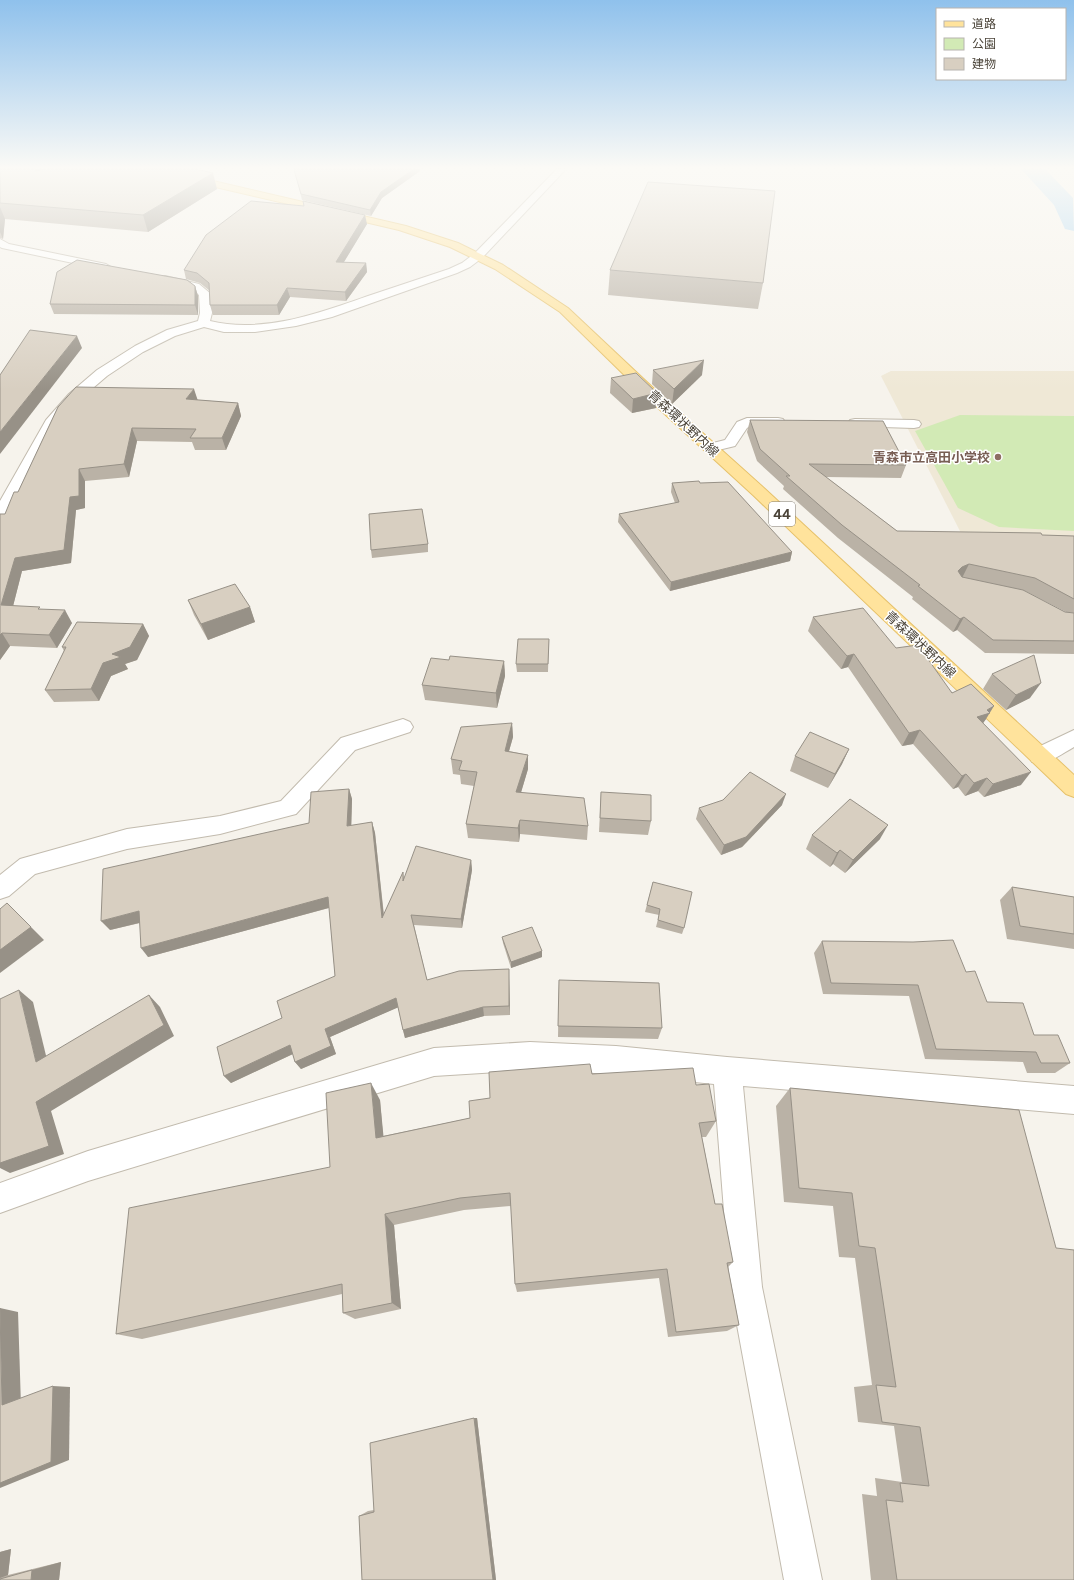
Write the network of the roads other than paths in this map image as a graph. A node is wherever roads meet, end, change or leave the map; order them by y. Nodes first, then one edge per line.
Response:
1 (447, 243) edge
2 (491, 243) edge
3 (2, 246) edge
4 (478, 256) junction
5 (114, 268) edge
6 (151, 276) edge
7 (204, 323) junction
8 (791, 422) edge
9 (845, 423) edge
10 (914, 424) dead end
11 (710, 448) junction
12 (0, 516) edge
13 (403, 727) dead end
14 (1074, 738) edge
15 (1040, 756) junction
16 (1074, 788) edge
17 (0, 889) edge
18 (727, 1071) junction
19 (1074, 1100) edge
20 (0, 1198) edge
21 (803, 1580) edge

1 - 4 main road, 青森環状野内線 / 44
2 - 4 street
3 - 5 street
4 - 7 street
4 - 11 main road, 青森環状野内線 / 44
6 - 7 street
7 - 12 street
8 - 11 street
9 - 10 street
11 - 15 main road, 青森環状野内線 / 44
13 - 17 street
14 - 15 street
15 - 16 main road, 青森環状野内線 / 44
18 - 19 street
18 - 20 street
18 - 21 street

